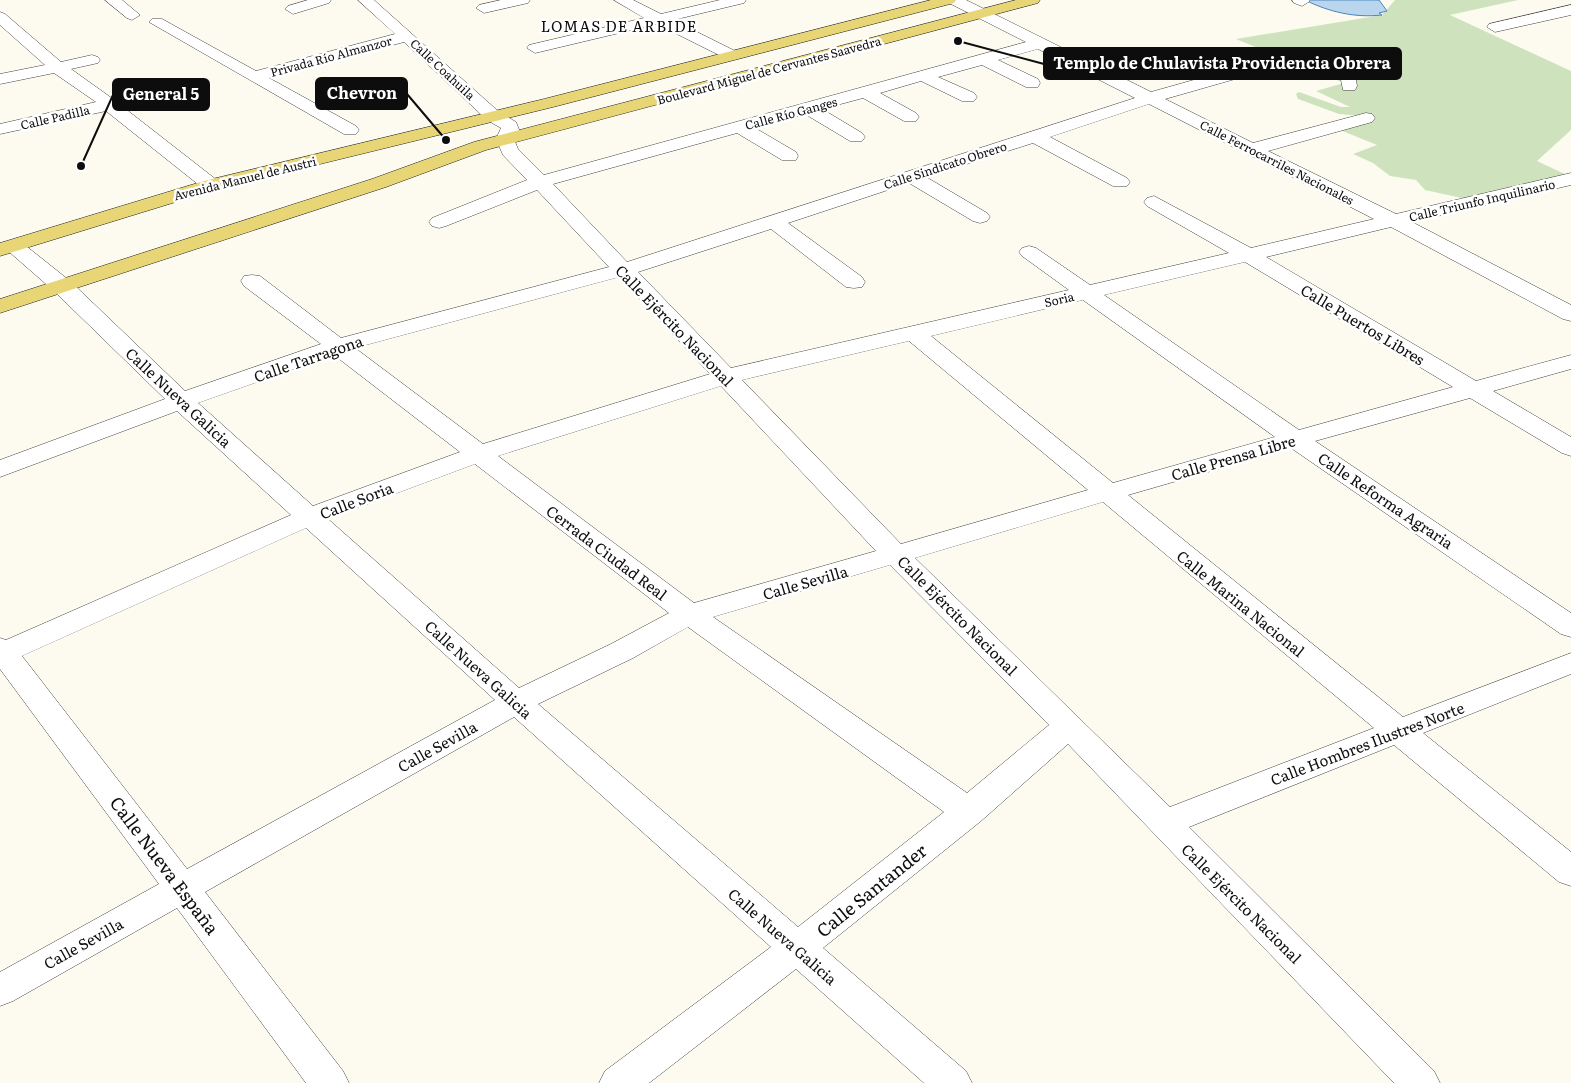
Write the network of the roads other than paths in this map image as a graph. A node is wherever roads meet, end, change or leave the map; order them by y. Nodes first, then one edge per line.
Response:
1 (112, 0) edge
2 (324, 0) edge
3 (365, 0) edge
4 (523, 0) edge
5 (622, 0) edge
6 (646, 0) edge
7 (739, 0) edge
8 (950, 0) edge
9 (954, 0) edge
10 (1033, 0) edge
11 (484, 8) dead end
12 (1571, 10) edge
13 (982, 14) junction
14 (132, 15) dead end
15 (676, 15) junction
16 (308, 16) dead end
17 (0, 17) edge
18 (659, 19) junction
19 (158, 22) dead end
20 (1495, 27) dead end
21 (409, 38) junction
22 (1041, 43) junction
23 (535, 48) dead end
24 (750, 51) junction
25 (731, 55) junction
26 (92, 60) dead end
27 (983, 60) junction
28 (57, 67) junction
29 (923, 76) junction
30 (0, 79) edge
31 (260, 79) junction
32 (1032, 83) dead end
33 (1349, 86) dead end
34 (866, 92) junction
35 (158, 94) dead end
36 (968, 97) dead end
37 (1151, 98) junction
38 (109, 105) junction
39 (808, 108) junction
40 (493, 116) junction
41 (910, 117) dead end
42 (1366, 118) dead end
43 (740, 126) junction
44 (0, 129) edge
45 (350, 130) dead end
46 (1034, 136) junction
47 (856, 137) dead end
48 (505, 140) junction
49 (1253, 149) junction
50 (789, 156) dead end
51 (910, 176) junction
52 (1571, 179) edge
53 (540, 182) junction
54 (1120, 182) dead end
55 (211, 185) junction
56 (1154, 202) dead end
57 (980, 217) dead end
58 (772, 220) junction
59 (1394, 221) junction
60 (438, 222) dead end
61 (7, 248) edge
62 (1029, 252) dead end
63 (1247, 254) junction
64 (622, 270) junction
65 (252, 281) dead end
66 (854, 282) dead end
67 (62, 286) junction
68 (1087, 293) junction
69 (0, 306) edge
70 (1571, 314) edge
71 (912, 332) junction
72 (338, 346) junction
73 (1571, 362) edge
74 (725, 377) junction
75 (1470, 389) junction
76 (181, 401) junction
77 (1296, 440) junction
78 (1571, 448) edge
79 (478, 454) junction
80 (0, 469) edge
81 (1106, 493) junction
82 (309, 517) junction
83 (896, 555) junction
84 (689, 614) junction
85 (1571, 627) edge
86 (1, 652) edge
87 (1571, 663) edge
88 (516, 702) junction
89 (1069, 726) junction
90 (1398, 732) junction
91 (969, 812) junction
92 (1164, 824) junction
93 (1571, 872) edge
94 (182, 888) junction
95 (798, 949) junction
96 (0, 990) edge
97 (329, 1083) edge
98 (619, 1083) edge
99 (952, 1083) edge
100 (1420, 1083) edge

1 - 14 street
2 - 16 street
3 - 21 street, Calle Coahuila
4 - 11 street
5 - 18 street
6 - 15 street
7 - 15 street
8 - 24 main road, Boulevard Miguel de Cervantes Saavedra
9 - 13 street, Calle Ferrocarriles Nacionales
10 - 13 main road, Boulevard Miguel de Cervantes Saavedra
12 - 20 street
13 - 22 street, Calle Ferrocarriles Nacionales
13 - 48 main road, Boulevard Miguel de Cervantes Saavedra
15 - 18 street
15 - 24 street
17 - 28 street
18 - 23 street
18 - 25 street
19 - 31 street, Privada Río Almanzor
21 - 31 street, Privada Río Almanzor
21 - 40 street, Calle Coahuila
22 - 27 street, Calle Río Ganges
22 - 37 street, Calle Ferrocarriles Nacionales
24 - 25 main road, Boulevard Miguel de Cervantes Saavedra
25 - 40 main road, Boulevard Miguel de Cervantes Saavedra
26 - 28 street
27 - 29 street, Calle Río Ganges
27 - 32 street
28 - 30 street
28 - 38 street
29 - 34 street, Calle Río Ganges
29 - 36 street
31 - 45 street, Privada Río Almanzor
33 - 37 street, Calle Sindicato Obrero
34 - 39 street, Calle Río Ganges
34 - 41 street
35 - 38 street, Calle Padilla
37 - 46 street, Calle Sindicato Obrero
37 - 49 street, Calle Ferrocarriles Nacionales
38 - 44 street, Calle Padilla
38 - 55 street
39 - 43 street, Calle Río Ganges
39 - 47 street
40 - 48 street, Calle Coahuila
40 - 55 main road, Avenida Manuel de Austri
42 - 49 street
43 - 50 street
43 - 53 street, Calle Río Ganges
46 - 51 street, Calle Sindicato Obrero
46 - 54 street
48 - 53 street, Calle Ejército Nacional
48 - 67 main road, Boulevard Miguel de Cervantes Saavedra
49 - 59 street, Calle Ferrocarriles Nacionales
51 - 57 street
51 - 58 street, Calle Sindicato Obrero
52 - 59 street, Calle Triunfo Inquilinario
53 - 60 street, Calle Río Ganges
53 - 64 street, Calle Ejército Nacional
55 - 61 main road, Avenida Manuel de Austri
56 - 63 street, Calle Puertos Libres
58 - 64 street, Calle Sindicato Obrero
58 - 66 street
59 - 63 street, Soria
59 - 70 street, Calle Ferrocarriles Nacionales
61 - 67 street, Calle Nueva Galicia
62 - 68 street, Calle Reforma Agraria
63 - 68 street, Soria
63 - 75 street, Calle Puertos Libres
64 - 72 street, Calle Tarragona
64 - 74 street, Calle Ejército Nacional
65 - 72 street, Cerrada Ciudad Real
67 - 69 main road, Boulevard Miguel de Cervantes Saavedra
67 - 76 street, Calle Nueva Galicia
68 - 71 street, Soria
68 - 77 street, Calle Reforma Agraria
71 - 74 street, Soria
71 - 81 street, Calle Marina Nacional
72 - 76 street, Calle Tarragona
72 - 79 street, Cerrada Ciudad Real
73 - 75 street, Calle Prensa Libre
74 - 79 street, Calle Soria
74 - 83 street, Calle Ejército Nacional
75 - 77 street, Calle Prensa Libre
75 - 78 street, Calle Puertos Libres
76 - 80 street, Calle Tarragona
76 - 82 street, Calle Nueva Galicia
77 - 81 street, Calle Prensa Libre
77 - 85 street, Calle Reforma Agraria
79 - 82 street, Calle Soria
79 - 84 street, Cerrada Ciudad Real
81 - 83 street, Calle Prensa Libre
81 - 90 street, Calle Marina Nacional
82 - 86 street, Calle Soria
82 - 88 street, Calle Nueva Galicia
83 - 84 street, Calle Sevilla
83 - 89 street, Calle Ejército Nacional
84 - 88 street, Calle Sevilla
84 - 91 street, Cerrada Ciudad Real
86 - 94 street, Calle Nueva España
87 - 90 street, Calle Hombres Ilustres Norte
88 - 94 street, Calle Sevilla
88 - 95 street, Calle Nueva Galicia
89 - 91 street, Calle Santander
89 - 92 street, Calle Ejército Nacional
90 - 92 street, Calle Hombres Ilustres Norte
90 - 93 street, Calle Marina Nacional
91 - 95 street, Calle Santander
92 - 100 street, Calle Ejército Nacional
94 - 96 street, Calle Sevilla
94 - 97 street, Calle Nueva España
95 - 98 street, Calle Santander
95 - 99 street, Calle Nueva Galicia

